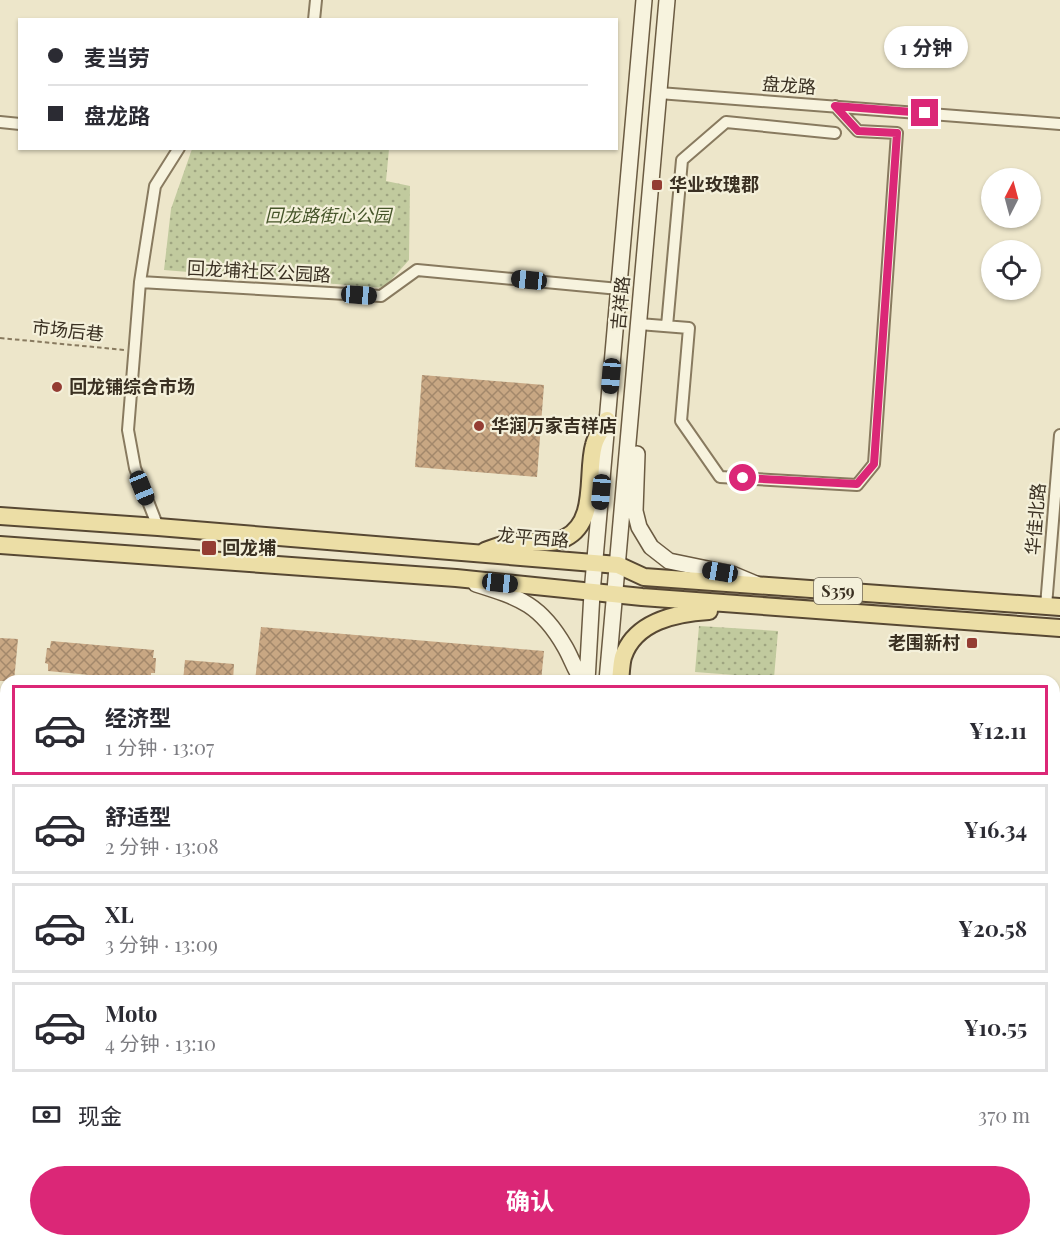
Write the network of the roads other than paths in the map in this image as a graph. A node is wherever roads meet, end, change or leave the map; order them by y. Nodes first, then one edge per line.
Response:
1 (316, 0) edge
2 (644, 0) edge
3 (667, 0) edge
4 (314, 18) edge
5 (659, 93) junction
6 (835, 106) junction
7 (0, 122) edge
8 (18, 124) edge
9 (1060, 124) edge
10 (835, 133) dead end
11 (178, 150) edge
12 (140, 282) junction
13 (619, 289) junction
14 (639, 324) junction
15 (666, 326) junction
16 (607, 420) junction
17 (631, 422) junction
18 (1060, 435) edge
19 (0, 516) edge
20 (158, 527) junction
21 (0, 545) edge
22 (481, 553) junction
23 (595, 563) junction
24 (618, 565) junction
25 (456, 578) junction
26 (759, 585) junction
27 (592, 593) junction
28 (616, 595) junction
29 (761, 606) junction
30 (1053, 607) edge
31 (1060, 628) edge
32 (578, 675) edge
33 (585, 675) edge
34 (608, 675) edge
35 (622, 675) edge

1 - 4 street
2 - 13 main road, 吉祥路
3 - 5 main road, 吉祥路
5 - 6 street, 盘龙路
5 - 14 main road, 吉祥路
6 - 9 street, 盘龙路
6 - 15 street
7 - 8 street
10 - 15 street
11 - 12 street
12 - 13 street, 回龙埔社区公园路
12 - 20 street
13 - 16 main road, 吉祥路
14 - 15 street
14 - 17 main road, 吉祥路
16 - 22 main road
16 - 23 main road, 吉祥路
17 - 24 main road, 吉祥路
17 - 26 main road
18 - 30 street, 华佳北路
19 - 20 main road, 龙平西路 / S359
20 - 22 main road, 龙平西路 / S359
21 - 25 main road, S359
22 - 23 main road, 龙平西路 / S359
23 - 24 main road, 龙平西路 / S359
23 - 27 main road, 吉祥路
24 - 26 main road, 龙平西路 / S359
24 - 28 main road, 吉祥路
25 - 27 main road, S359
25 - 32 main road
26 - 30 main road, 龙平西路 / S359
27 - 28 main road, S359
27 - 33 main road, 吉祥路
28 - 29 main road, S359
28 - 34 main road, 吉祥路
29 - 31 main road, S359
29 - 35 main road

